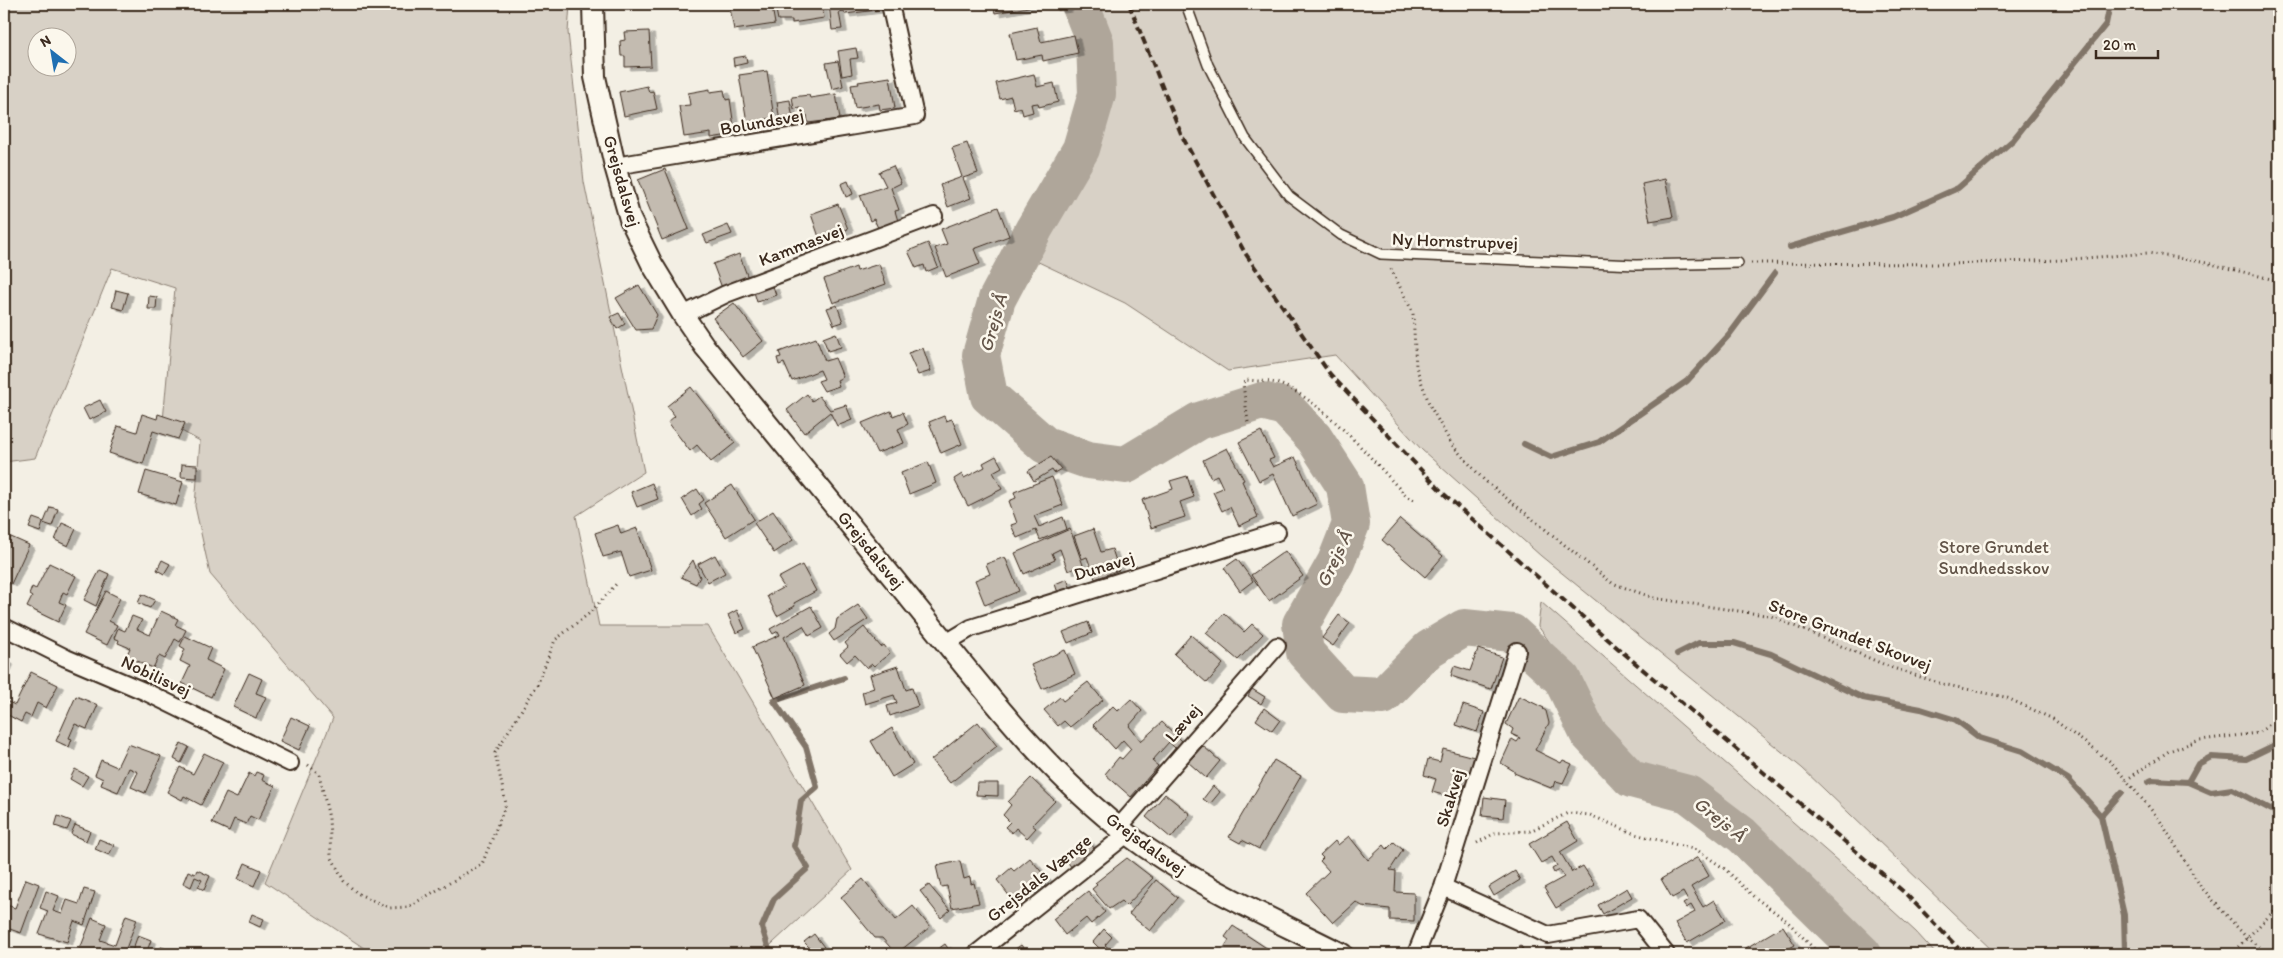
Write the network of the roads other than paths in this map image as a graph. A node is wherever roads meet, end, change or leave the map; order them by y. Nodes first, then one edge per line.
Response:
1 (593, 4) edge
2 (890, 4) edge
3 (1186, 4) edge
4 (615, 166) junction
5 (934, 216) dead end
6 (1738, 263) road end
7 (683, 315) junction
8 (1277, 532) dead end
9 (4, 627) edge
10 (946, 643) junction
11 (1277, 646) dead end
12 (1517, 651) dead end
13 (290, 763) road end
14 (1123, 831) junction
15 (1444, 887) junction
16 (976, 954) edge
17 (1342, 954) edge
18 (1416, 954) edge
19 (1666, 954) edge

1 - 4 street, Grejsdalsvej
2 - 4 street, Bolundsvej
3 - 6 lane, Ny Hornstrupvej
4 - 7 street, Grejsdalsvej
5 - 7 street, Kammasvej
7 - 10 street, Grejsdalsvej
8 - 10 street, Dunavej
9 - 13 street, Nobilisvej
10 - 14 street, Grejsdalsvej
11 - 14 street, Lævej
12 - 15 street, Skakvej
14 - 16 street, Grejsdals Vænge
14 - 17 street, Grejsdalsvej
15 - 18 street, Skakvej
15 - 19 street

